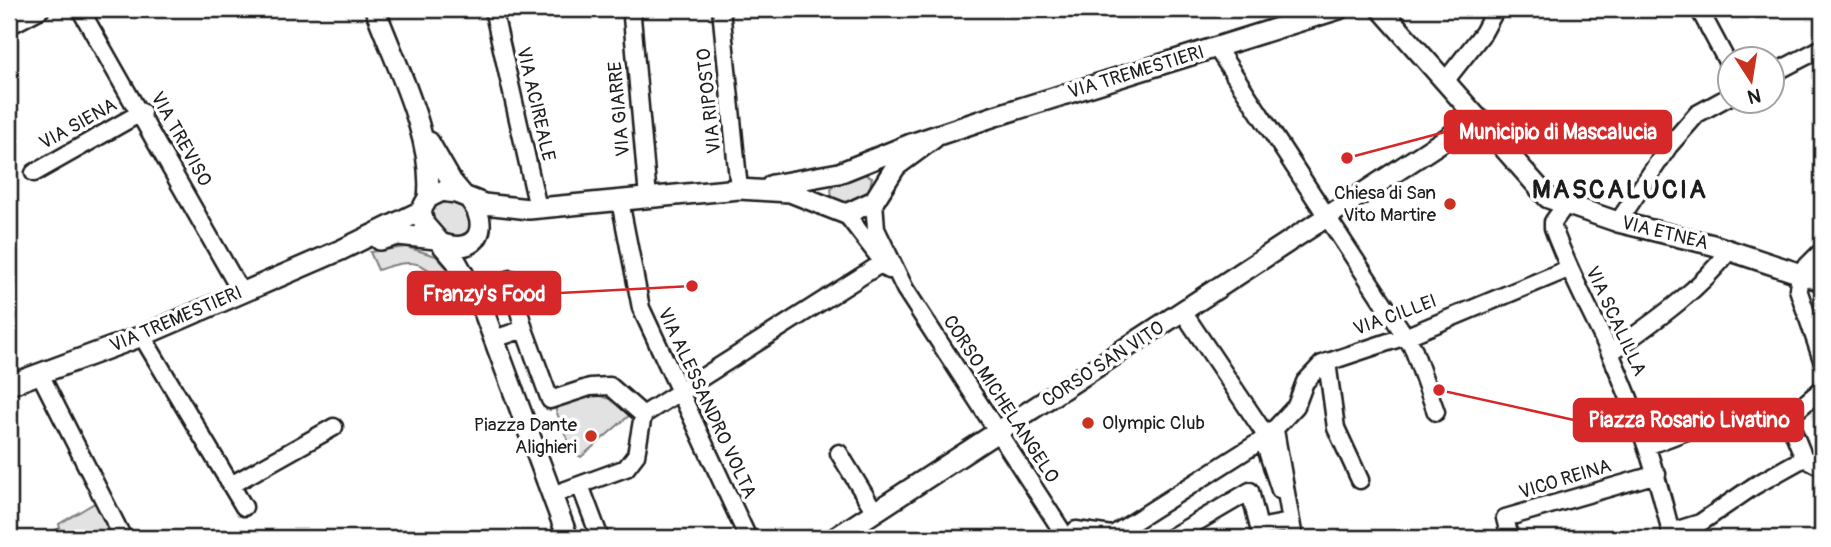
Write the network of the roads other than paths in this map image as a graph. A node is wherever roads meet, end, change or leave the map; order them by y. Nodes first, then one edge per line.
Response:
1 (41, 9) edge
2 (80, 9) edge
3 (375, 9) edge
4 (493, 9) edge
5 (722, 9) edge
6 (1339, 9) edge
7 (1381, 9) edge
8 (1496, 9) edge
9 (1699, 9) edge
10 (632, 17) dead end
11 (9, 26) edge
12 (1719, 46) edge
13 (1216, 47) junction
14 (1822, 48) edge
15 (1786, 67) edge
16 (1446, 80) junction
17 (1716, 104) edge
18 (142, 112) junction
19 (414, 113) junction
20 (1478, 118) junction
21 (934, 138) junction
22 (846, 171) junction
23 (34, 173) dead end
24 (744, 188) junction
25 (877, 194) junction
26 (467, 198) junction
27 (648, 198) junction
28 (620, 201) junction
29 (425, 204) junction
30 (1566, 204) junction
31 (533, 209) junction
32 (840, 212) junction
33 (1327, 219) junction
34 (1618, 222) junction
35 (477, 237) junction
36 (439, 242) junction
37 (341, 250) junction
38 (1729, 250) junction
39 (1822, 253) edge
40 (886, 260) junction
41 (1568, 269) junction
42 (1800, 275) junction
43 (510, 279) dead end
44 (1822, 281) edge
45 (242, 292) junction
46 (482, 307) junction
47 (1184, 312) junction
48 (524, 329) junction
49 (1405, 335) junction
50 (142, 336) junction
51 (494, 339) junction
52 (1610, 353) junction
53 (1822, 360) edge
54 (1327, 362) junction
55 (40, 374) junction
56 (9, 384) edge
57 (1822, 389) edge
58 (680, 392) junction
59 (648, 412) junction
60 (1436, 412) dead end
61 (1711, 422) dead end
62 (334, 427) dead end
63 (998, 433) junction
64 (1268, 435) junction
65 (1647, 446) junction
66 (839, 453) dead end
67 (1804, 458) junction
68 (1822, 467) edge
69 (1657, 474) junction
70 (1360, 480) dead end
71 (231, 485) junction
72 (580, 485) junction
73 (552, 495) junction
74 (244, 506) dead end
75 (875, 512) junction
76 (1290, 522) junction
77 (1260, 533) edge
78 (1070, 534) edge
79 (1671, 535) edge
80 (1116, 537) edge
81 (123, 538) edge
82 (568, 538) edge
83 (600, 538) edge
84 (748, 538) edge
85 (835, 538) edge
86 (1170, 538) edge
87 (1294, 538) edge
88 (1510, 538) edge

1 - 11 street
2 - 18 street, VIA TREVISO
3 - 19 main road
4 - 31 street, VIA ACIREALE
5 - 24 street, VIA RIPOSTO
6 - 13 main road, VIA TREMESTIERI
7 - 16 main road, VIA ETNEA
8 - 16 street
9 - 12 street
10 - 27 street, VIA GIARRE
13 - 21 main road, VIA TREMESTIERI
13 - 33 street
14 - 15 street
16 - 20 main road, VIA ETNEA
17 - 34 street
18 - 23 street, VIA SIENA
18 - 45 street, VIA TREVISO
19 - 26 main road
19 - 29 main road
20 - 30 main road, VIA ETNEA
20 - 33 main road, CORSO SAN VITO
21 - 22 main road
21 - 25 main road
22 - 24 main road
22 - 25 main road
22 - 32 main road
24 - 27 main road
24 - 32 main road
25 - 32 main road
25 - 40 street
26 - 29 main road
26 - 31 main road
26 - 35 main road
27 - 28 main road
28 - 31 main road
28 - 58 street, VIA ALESSANDRO VOLTA
29 - 36 main road
29 - 37 main road
30 - 34 main road, VIA ETNEA
30 - 41 street, VIA SCALILLA
31 - 35 main road
32 - 40 street
33 - 47 main road, CORSO SAN VITO
33 - 49 street
34 - 38 main road, VIA ETNEA
35 - 36 main road
35 - 46 main road
36 - 37 main road
36 - 46 main road
37 - 45 main road, VIA TREMESTIERI
38 - 42 main road, VIA ETNEA
38 - 52 street
39 - 42 main road
40 - 58 street
40 - 63 street, CORSO MICHELANGELO
41 - 49 street, VIA CILLEI
41 - 52 street, VIA SCALILLA
42 - 44 main road, VIA ETNEA
42 - 53 street
43 - 48 street
45 - 50 main road, VIA TREMESTIERI
46 - 51 main road
47 - 63 main road, CORSO SAN VITO
47 - 64 street
48 - 51 street
48 - 59 street
49 - 54 street, VIA CILLEI
49 - 60 street
50 - 55 main road, VIA TREMESTIERI
50 - 71 street
51 - 73 main road
52 - 65 street, VIA SCALILLA
54 - 64 street
54 - 70 street
55 - 56 main road, VIA TREMESTIERI
55 - 81 street
57 - 67 street
58 - 59 street
58 - 84 street, VIA ALESSANDRO VOLTA
59 - 72 street
61 - 65 street
62 - 71 street
63 - 75 main road, CORSO SAN VITO
63 - 78 street, CORSO MICHELANGELO
64 - 76 street
64 - 80 street
65 - 69 street, VIA SCALILLA
66 - 75 street
67 - 68 street
67 - 79 street
69 - 79 street, VIA SCALILLA
69 - 88 street, VICO REINA
71 - 74 street
72 - 73 street
72 - 83 street
73 - 82 main road
75 - 85 main road, CORSO SAN VITO
76 - 77 street
76 - 87 street
77 - 86 street
78 - 80 street

